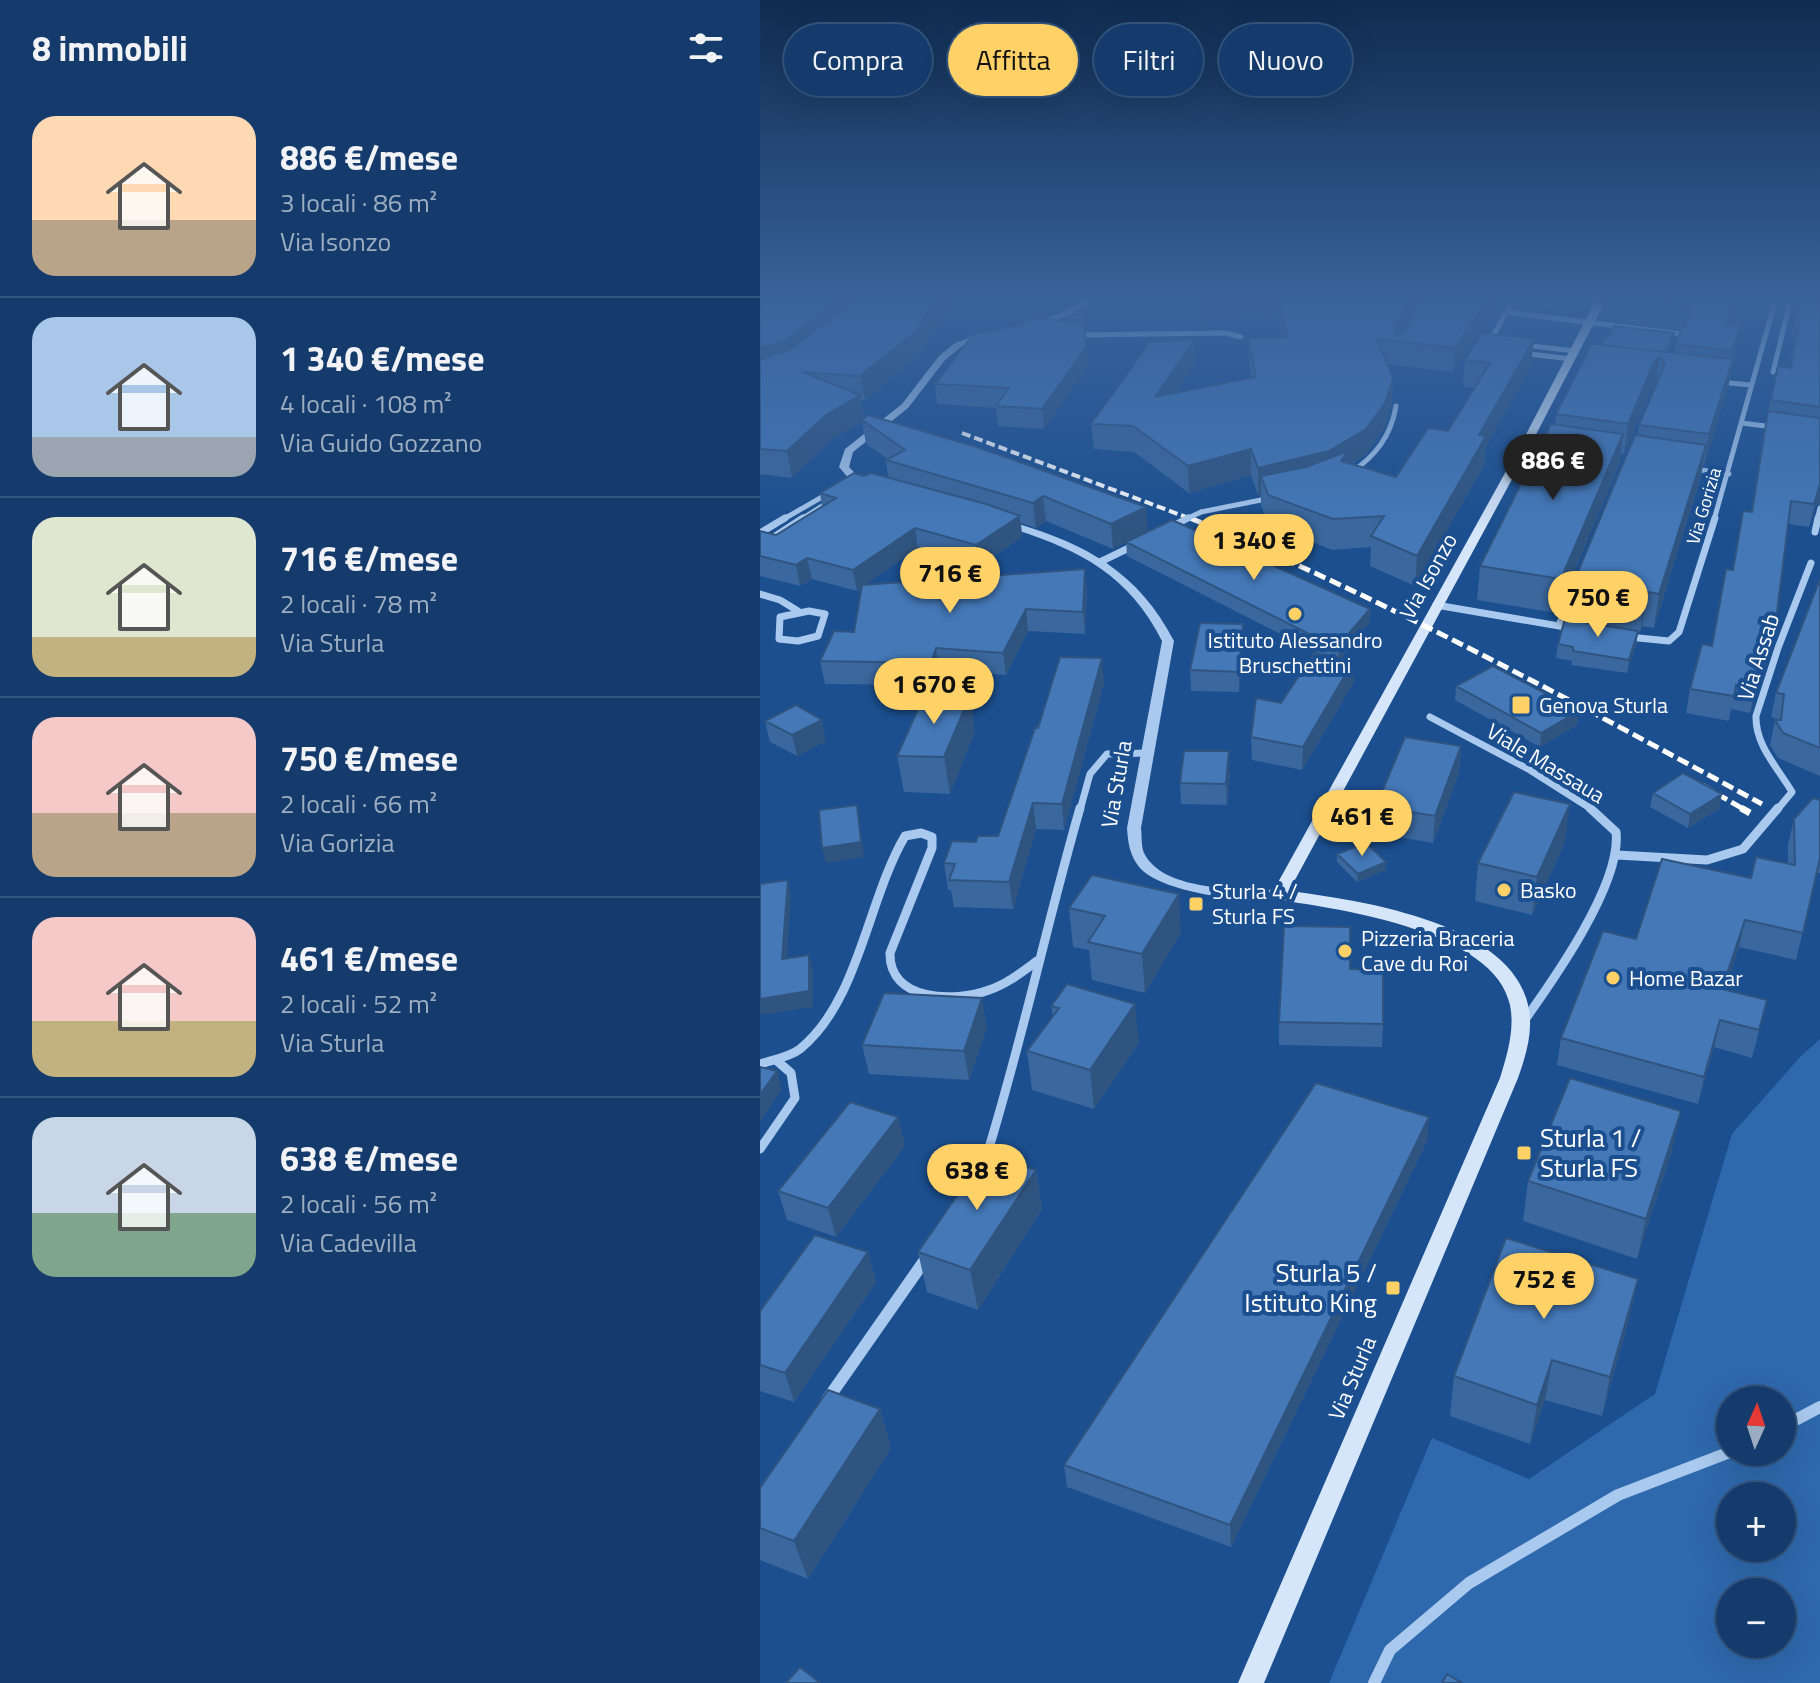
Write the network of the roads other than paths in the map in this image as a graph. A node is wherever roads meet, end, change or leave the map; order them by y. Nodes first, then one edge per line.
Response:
1 (926, 377) edge
2 (1564, 377) edge
3 (1753, 377) edge
4 (1706, 380) edge
5 (1751, 385) junction
6 (1396, 406) edge
7 (1742, 423) junction
8 (1788, 429) edge
9 (1690, 468) edge
10 (1729, 474) junction
11 (1342, 479) edge
12 (857, 483) junction
13 (879, 487) edge
14 (841, 494) edge
15 (1274, 497) edge
16 (1820, 508) edge
17 (986, 518) edge
18 (1167, 529) edge
19 (1815, 532) edge
20 (760, 533) edge
21 (1145, 540) edge
22 (760, 546) edge
23 (1100, 562) junction
24 (1811, 563) dead end
25 (1577, 582) edge
26 (760, 594) edge
27 (1436, 605) junction
28 (799, 611) junction
29 (1559, 625) junction
30 (1586, 630) edge
31 (1613, 635) edge
32 (1430, 717) dead end
33 (1148, 753) junction
34 (1617, 855) junction
35 (1279, 895) junction
36 (1038, 961) junction
37 (1521, 1025) junction
38 (776, 1060) junction
39 (760, 1064) edge
40 (760, 1149) edge
41 (981, 1173) edge
42 (932, 1250) edge
43 (823, 1405) edge
44 (1820, 1407) edge
45 (1796, 1420) edge
46 (1716, 1457) edge
47 (1251, 1683) edge
48 (1374, 1683) edge

1 - 12 street
2 - 27 main road, Via Isonzo
3 - 5 street, Via Gorizia
4 - 5 street
5 - 7 street, Via Gorizia
6 - 11 street
7 - 8 street
7 - 10 street, Via Gorizia
9 - 10 street
10 - 31 street, Via Gorizia
12 - 13 street
12 - 20 street
14 - 22 street
15 - 18 street, bridge
16 - 19 street
17 - 23 street, Via Sturla
21 - 23 street
23 - 33 street, Via Sturla
24 - 34 street, Via Assab
25 - 29 street
26 - 28 street
27 - 29 street
27 - 35 main road, Via Isonzo
28 - 28 street
29 - 30 street
32 - 34 street, Viale Massaua
33 - 35 street, Via Sturla
33 - 36 street
34 - 37 street
35 - 37 main road, Via Sturla
36 - 38 street
36 - 41 street
37 - 47 main road, Via Sturla
38 - 39 street
38 - 40 street
42 - 43 street
44 - 45 street
46 - 48 street

